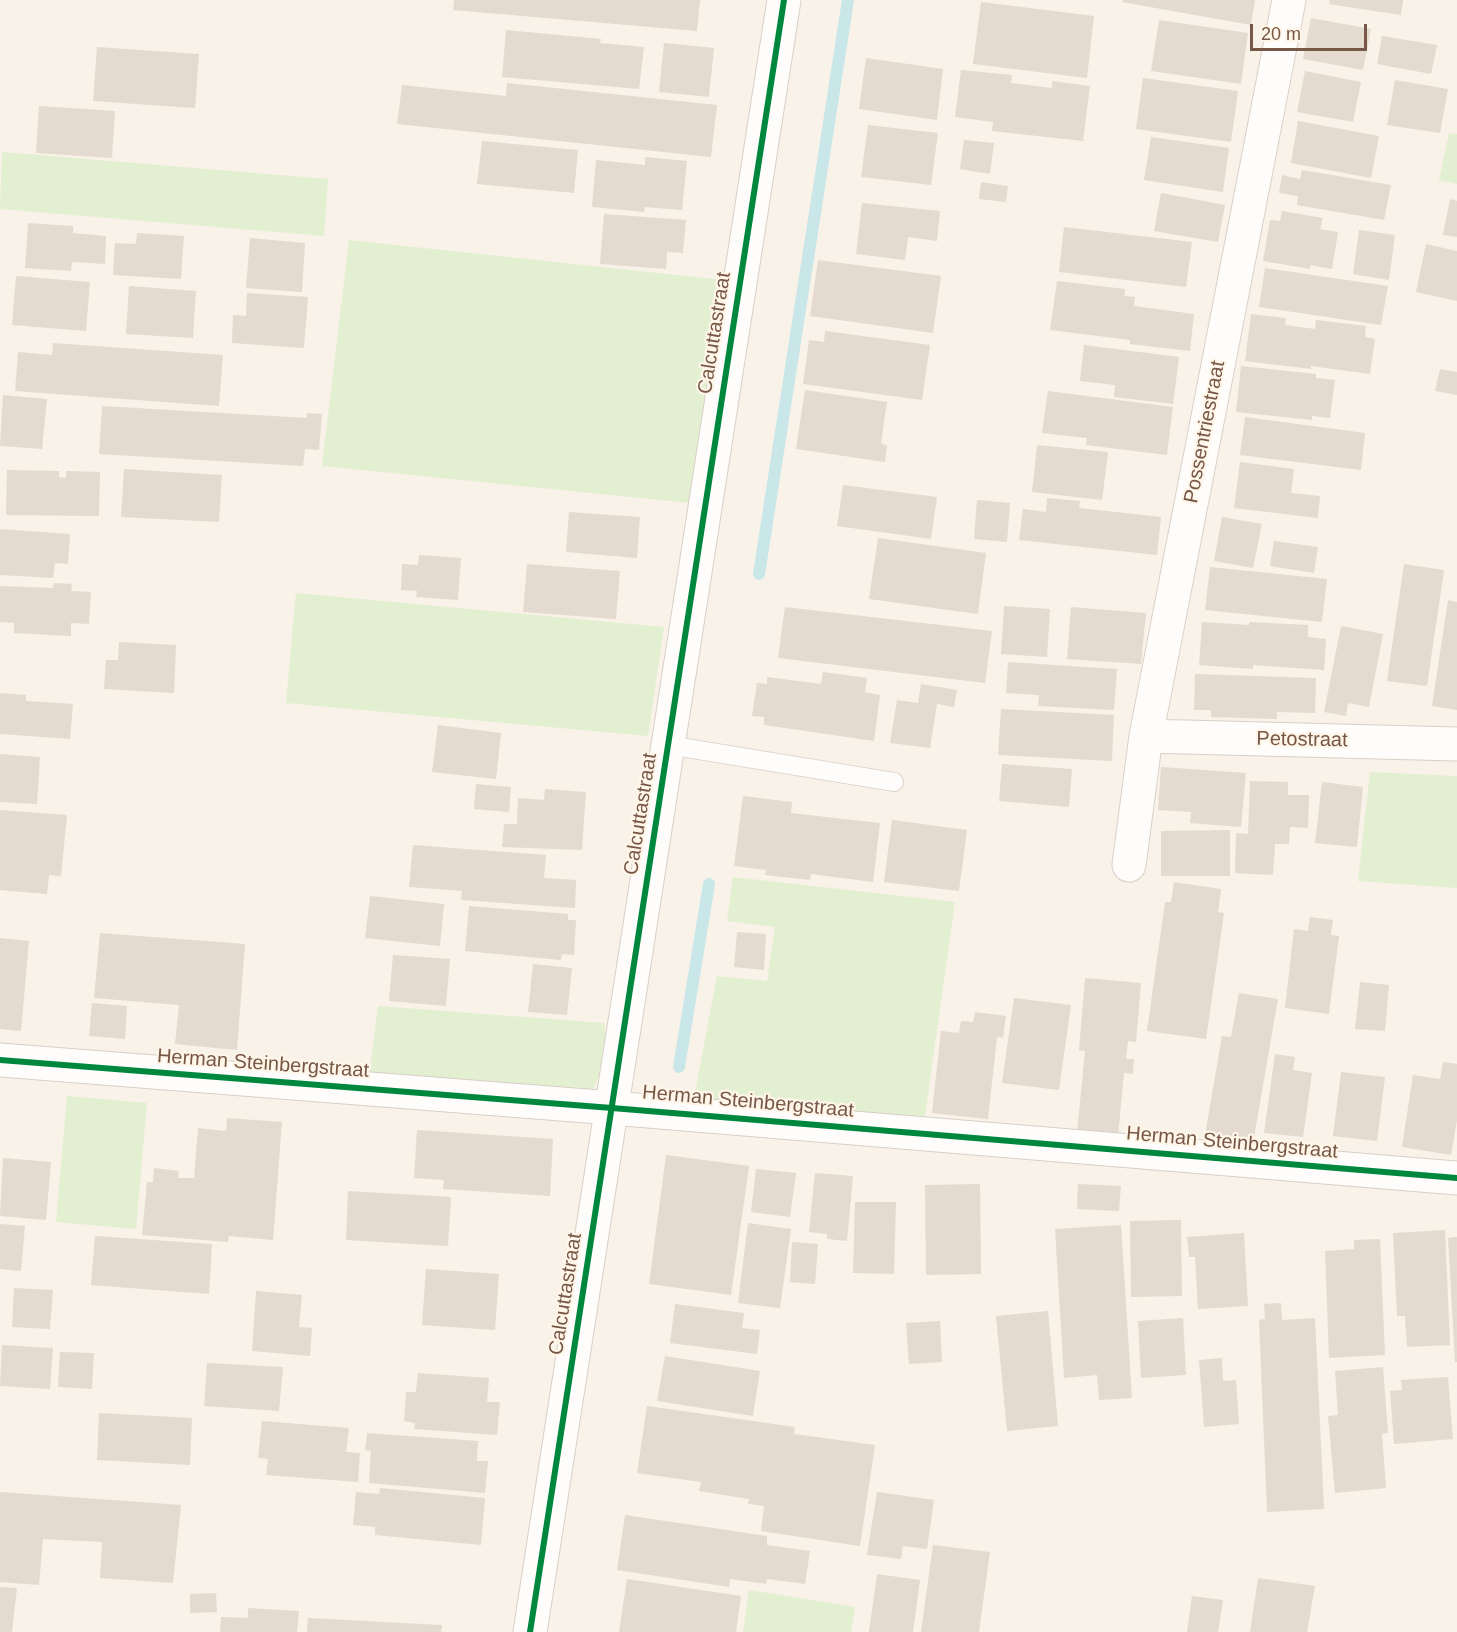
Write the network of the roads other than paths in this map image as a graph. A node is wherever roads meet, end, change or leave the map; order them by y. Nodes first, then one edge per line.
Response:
1 (784, 0) edge
2 (1289, 0) edge
3 (1146, 736) junction
4 (1457, 744) edge
5 (668, 745) junction
6 (894, 782) dead end
7 (1129, 865) dead end
8 (0, 1060) edge
9 (612, 1108) junction
10 (1457, 1178) edge
11 (530, 1632) edge

1 - 5 street, Calcuttastraat
2 - 3 street, Possentriestraat
3 - 4 street, Petostraat
3 - 7 street, Possentriestraat
5 - 6 lane
5 - 9 street, Calcuttastraat
8 - 9 street, Herman Steinbergstraat
9 - 10 street, Herman Steinbergstraat
9 - 11 street, Calcuttastraat

